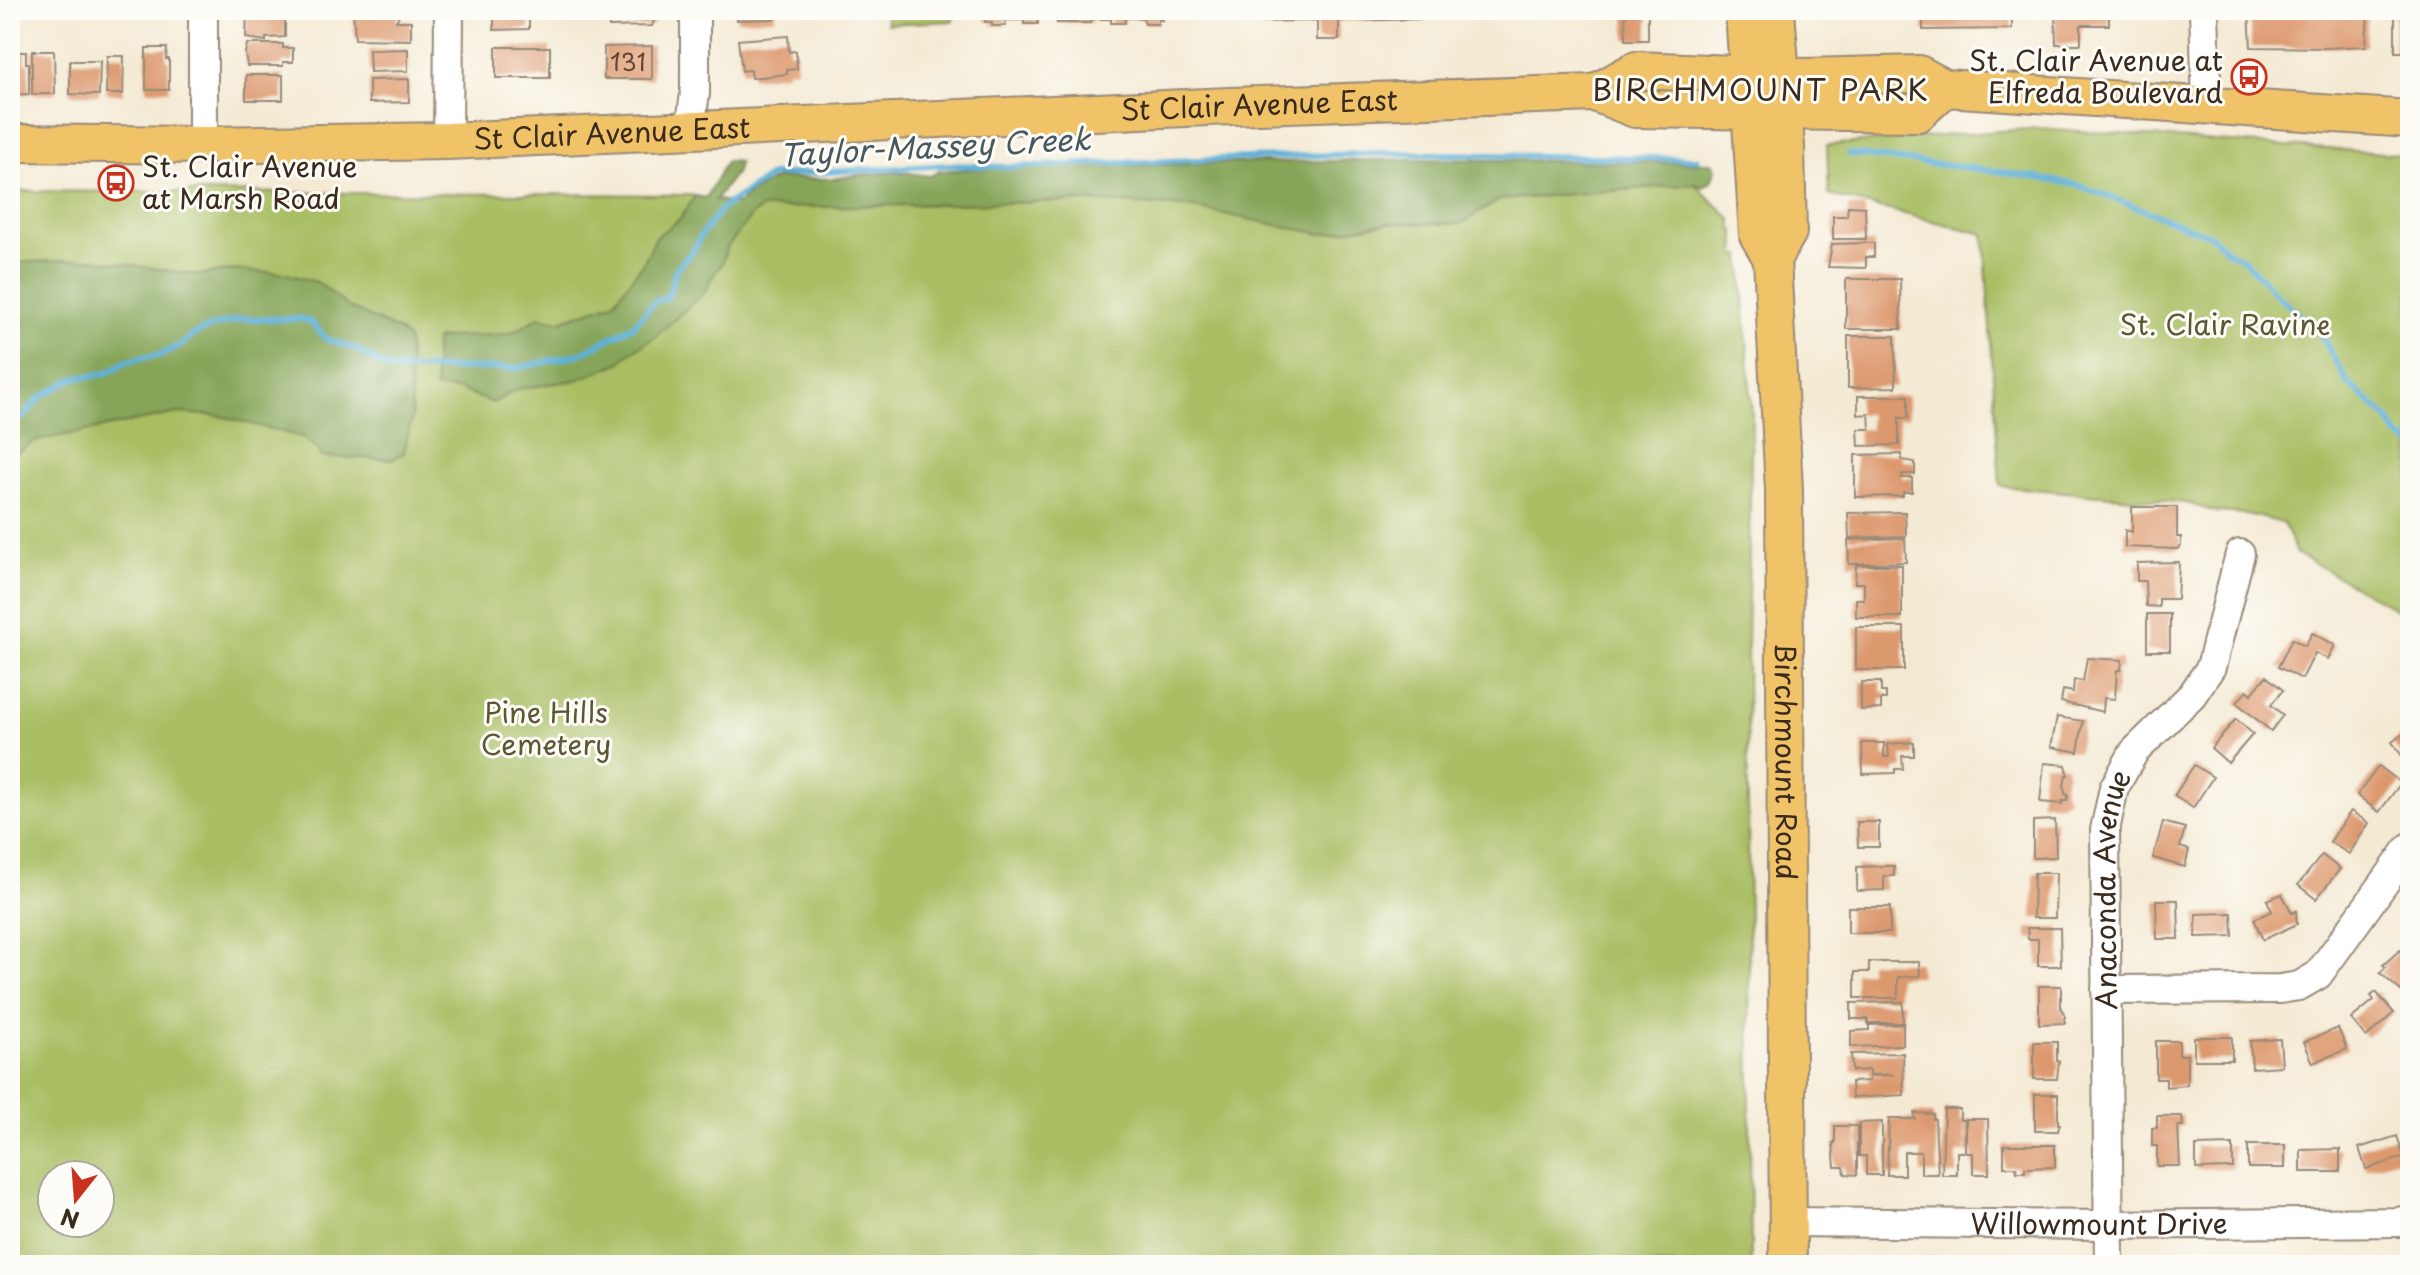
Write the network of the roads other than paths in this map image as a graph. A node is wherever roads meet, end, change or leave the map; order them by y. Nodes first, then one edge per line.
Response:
1 (203, 10) edge
2 (449, 10) edge
3 (695, 10) edge
4 (1744, 10) edge
5 (1776, 10) edge
6 (2204, 10) edge
7 (1764, 75) junction
8 (1945, 88) junction
9 (1595, 93) junction
10 (2207, 106) junction
11 (1767, 112) junction
12 (2410, 119) edge
13 (690, 130) junction
14 (448, 141) junction
15 (10, 143) edge
16 (203, 145) junction
17 (2240, 554) dead end
18 (2410, 847) edge
19 (2106, 990) junction
20 (2410, 1219) edge
21 (1787, 1222) junction
22 (2107, 1225) junction
23 (1788, 1265) edge
24 (2109, 1265) edge

1 - 16 street
2 - 14 street
3 - 13 street
4 - 7 main road, Birchmount Road
5 - 7 main road, Birchmount Road
6 - 10 street
7 - 8 main road, St Clair Avenue East
7 - 9 main road, St Clair Avenue East
7 - 11 main road, Birchmount Road
8 - 10 main road, St Clair Avenue East
8 - 11 main road, St Clair Avenue East
9 - 11 main road, St Clair Avenue East
9 - 13 main road, St Clair Avenue East
10 - 12 main road, St Clair Avenue East
11 - 21 main road, Birchmount Road
13 - 14 main road, St Clair Avenue East
14 - 16 main road, St Clair Avenue East
15 - 16 main road, St Clair Avenue East
17 - 19 street, Anaconda Avenue
18 - 19 street
19 - 22 street, Anaconda Avenue
20 - 22 street, Willowmount Drive
21 - 22 street, Willowmount Drive
21 - 23 main road, Birchmount Road
22 - 24 street, Anaconda Avenue

